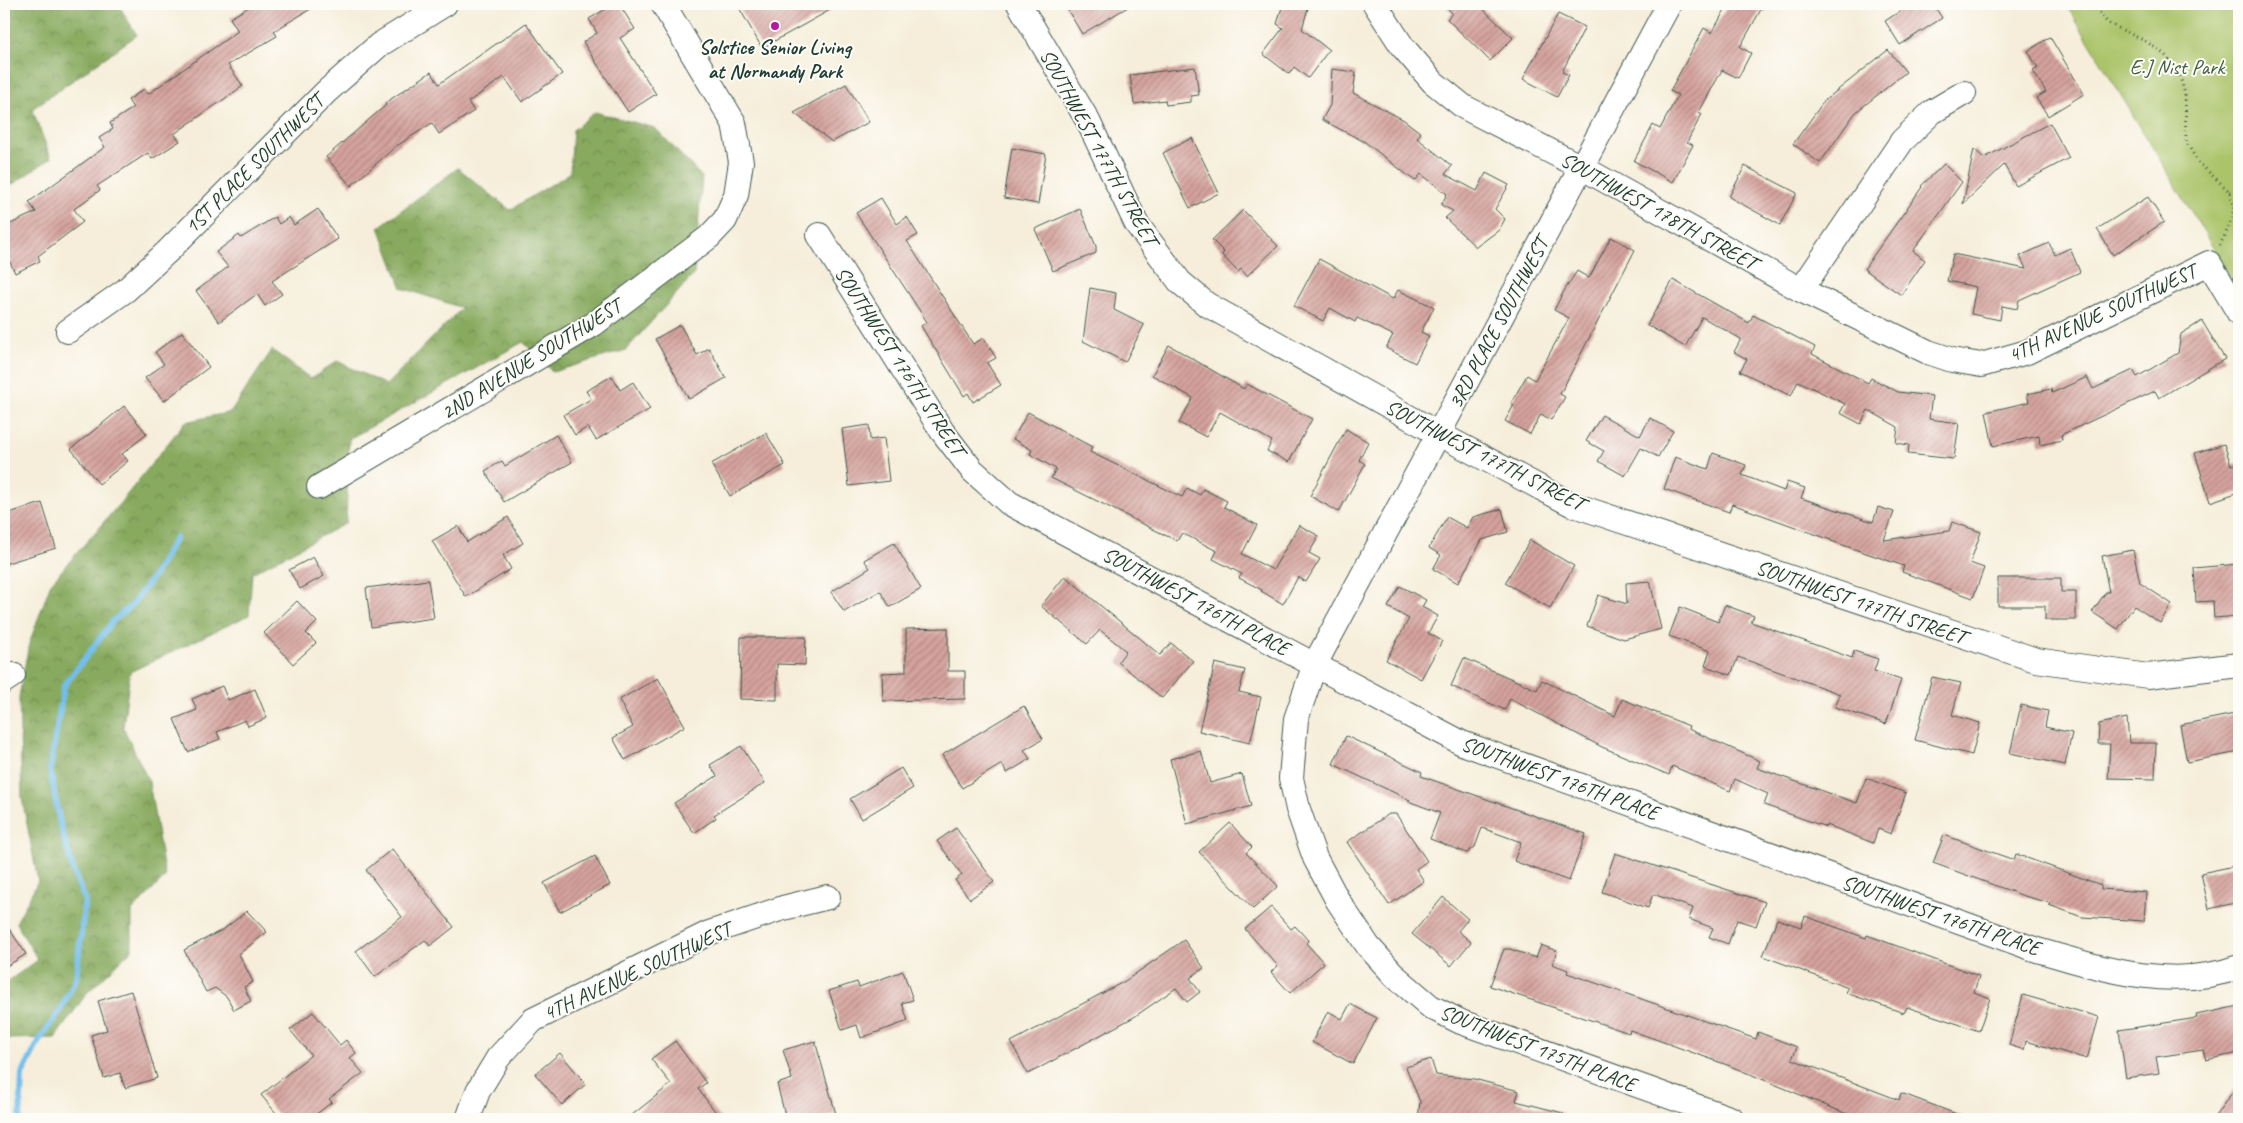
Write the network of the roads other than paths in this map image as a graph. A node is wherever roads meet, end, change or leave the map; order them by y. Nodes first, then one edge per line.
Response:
1 (446, 4) edge
2 (663, 4) edge
3 (1019, 4) edge
4 (1375, 4) edge
5 (1669, 4) edge
6 (1964, 92) dead end
7 (1581, 167) junction
8 (819, 235) dead end
9 (1802, 290) junction
10 (2239, 313) edge
11 (68, 331) dead end
12 (1981, 365) joint
13 (1439, 434) junction
14 (318, 487) dead end
15 (1009, 503) joint
16 (1315, 664) junction
17 (2239, 665) edge
18 (828, 897) dead end
19 (2239, 967) edge
20 (468, 1119) edge
21 (1732, 1119) edge

1 - 11 street, 1ST PLACE SOUTHWEST
2 - 14 street, 2ND AVENUE SOUTHWEST
3 - 13 street, SOUTHWEST 177TH STREET
4 - 7 street, SOUTHWEST 178TH STREET
5 - 7 street, 3RD PLACE SOUTHWEST
6 - 9 street
7 - 9 street, SOUTHWEST 178TH STREET
7 - 13 street, 3RD PLACE SOUTHWEST
8 - 15 street, SOUTHWEST 176TH STREET
9 - 12 street, SOUTHWEST 178TH STREET
10 - 12 street, 4TH AVENUE SOUTHWEST
13 - 16 street, 3RD PLACE SOUTHWEST
13 - 17 street, SOUTHWEST 177TH STREET
15 - 16 street, SOUTHWEST 176TH PLACE
16 - 19 street, SOUTHWEST 176TH PLACE
16 - 21 street, SOUTHWEST 175TH PLACE
18 - 20 street, 4TH AVENUE SOUTHWEST

